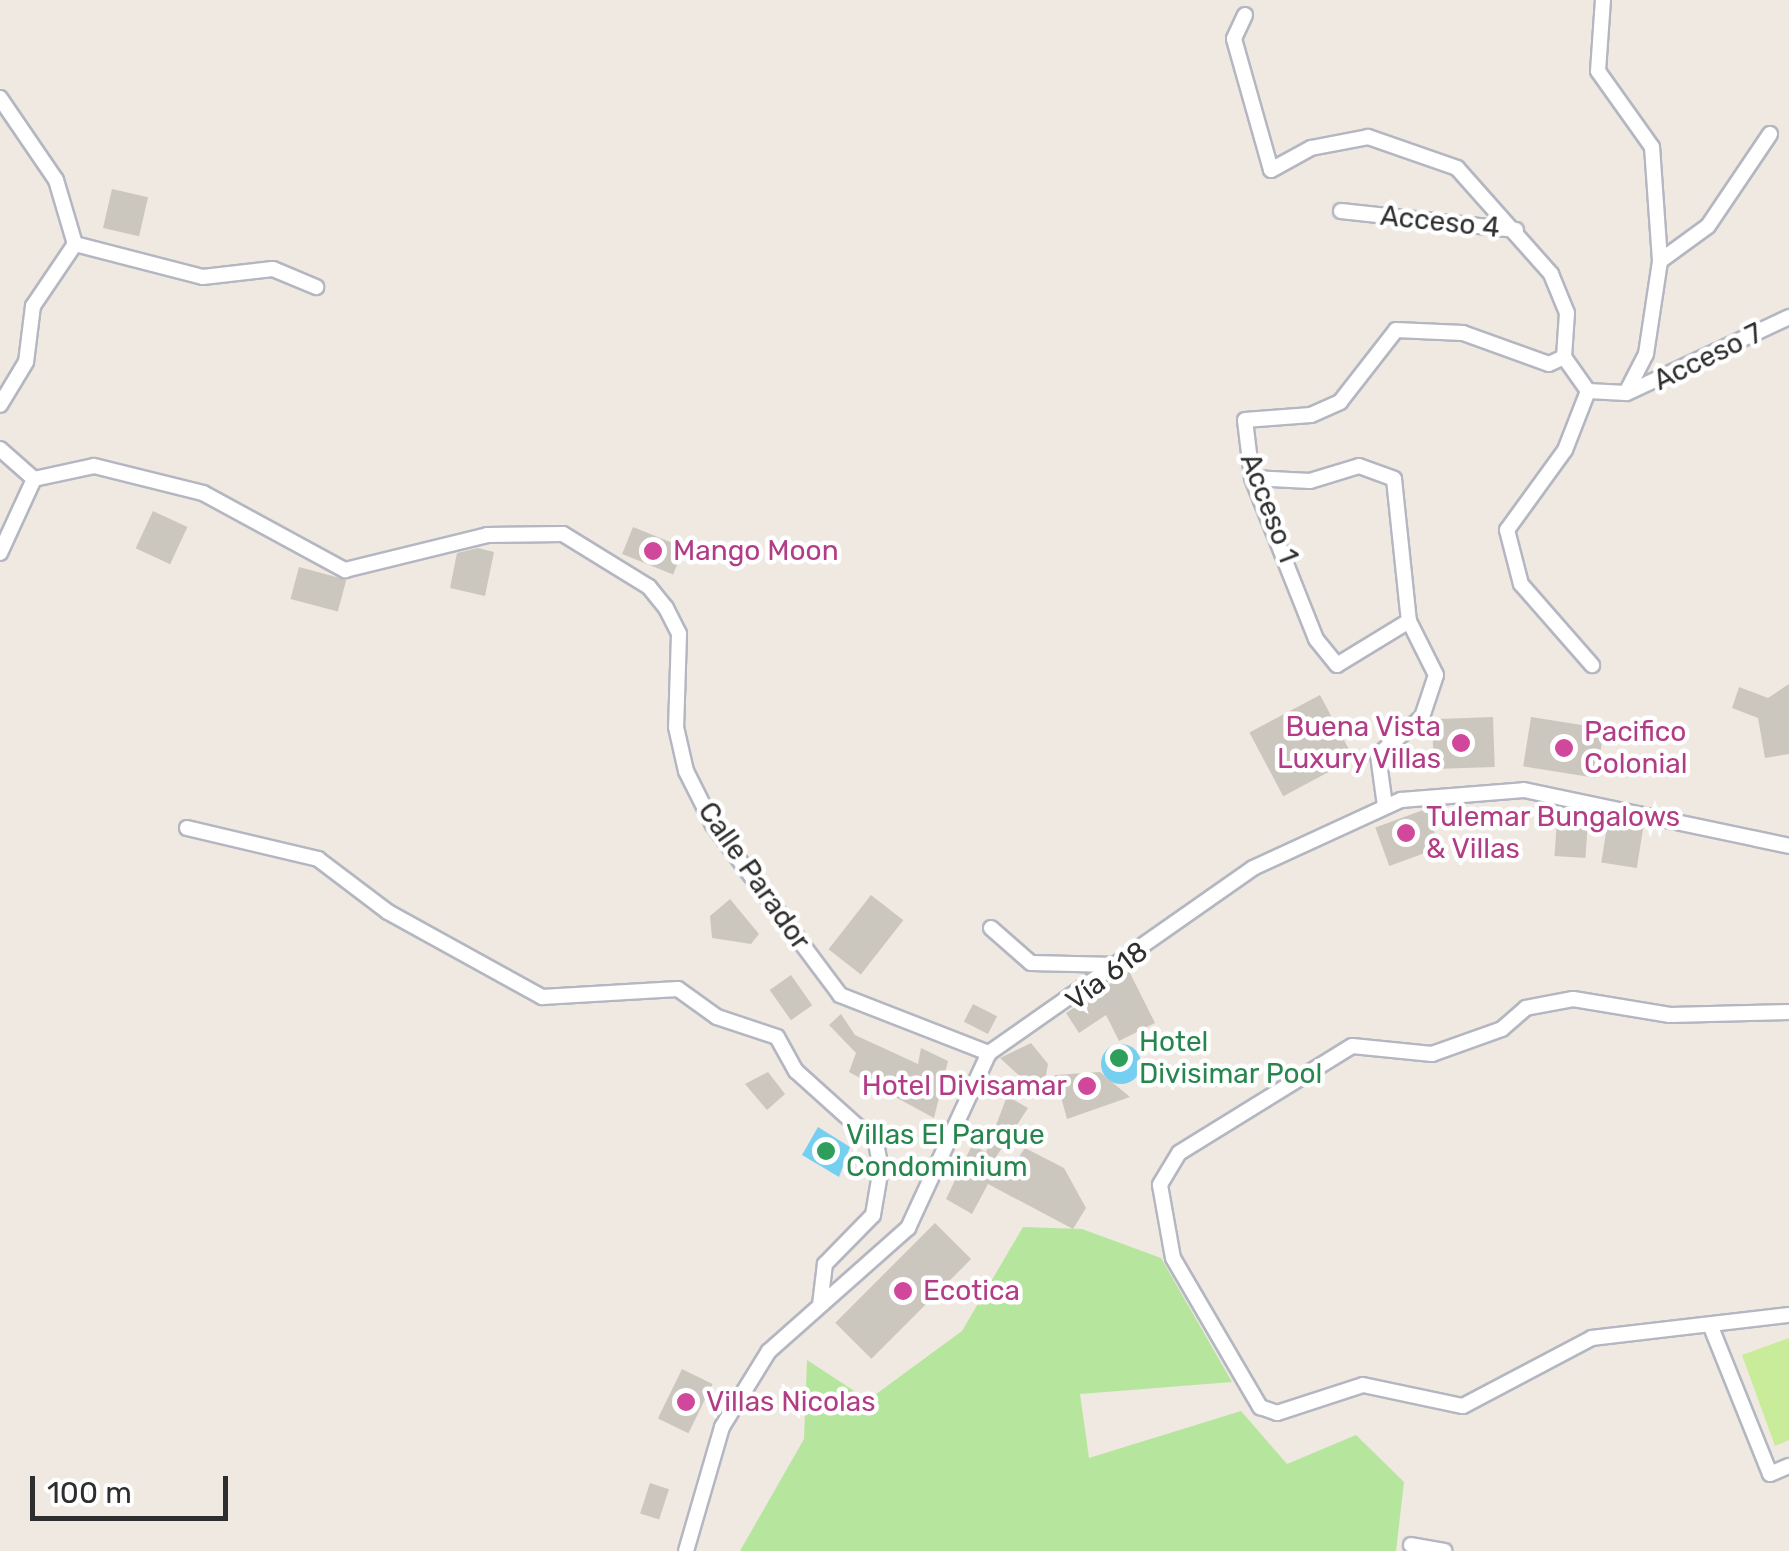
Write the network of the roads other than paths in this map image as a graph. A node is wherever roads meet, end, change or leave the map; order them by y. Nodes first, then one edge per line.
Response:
1 (1604, 1) edge
2 (1245, 15) dead end
3 (0, 98) edge
4 (1770, 134) dead end
5 (1341, 212) dead end
6 (1516, 230) junction
7 (75, 244) junction
8 (1660, 261) junction
9 (316, 288) dead end
10 (1789, 317) edge
11 (1564, 357) junction
12 (1588, 391) junction
13 (1626, 393) junction
14 (0, 405) edge
15 (0, 449) edge
16 (1252, 478) junction
17 (34, 479) junction
18 (0, 553) edge
19 (1409, 621) junction
20 (1592, 665) dead end
21 (1385, 806) junction
22 (187, 828) dead end
23 (1789, 846) edge
24 (991, 928) dead end
25 (1117, 965) junction
26 (1789, 1012) edge
27 (989, 1053) junction
28 (820, 1302) junction
29 (1789, 1316) edge
30 (1711, 1328) junction
31 (1789, 1466) edge
32 (1411, 1545) dead end
33 (686, 1551) edge
34 (1444, 1551) edge

1 - 8 street
2 - 6 street
3 - 7 street
4 - 8 street
5 - 6 street, Acceso 4
6 - 11 street, Acceso 4
7 - 9 street
7 - 14 street
8 - 13 street
10 - 13 street, Acceso 7
11 - 12 street
11 - 16 street, Acceso 1
12 - 13 street
12 - 20 street
15 - 17 street
16 - 19 street
16 - 19 street, Acceso 1
17 - 18 street
17 - 27 street, Calle Parador
19 - 21 street
21 - 23 street, Vía 618
21 - 25 street, Vía 618
22 - 28 street
24 - 25 street
25 - 27 street, Vía 618
26 - 30 street
27 - 28 street
28 - 33 street
29 - 30 street
30 - 31 street
32 - 34 street

